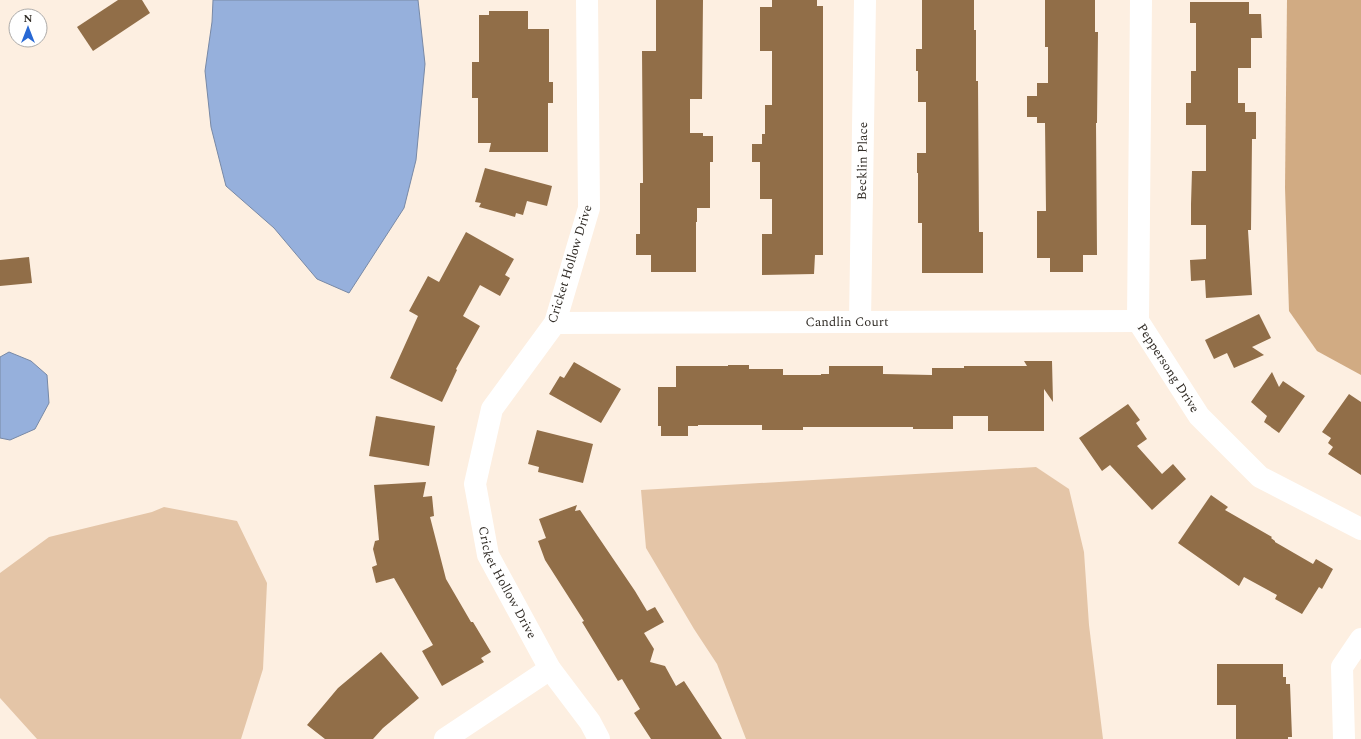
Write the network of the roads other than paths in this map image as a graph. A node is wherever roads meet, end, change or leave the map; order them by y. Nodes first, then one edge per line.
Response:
1 (587, 0) edge
2 (865, 0) edge
3 (1140, 0) edge
4 (1138, 321) junction
5 (860, 322) junction
6 (555, 323) junction
7 (1361, 529) edge
8 (1361, 639) edge
9 (550, 669) junction
10 (446, 739) edge
11 (599, 739) edge
12 (1344, 739) edge

1 - 6 street, Cricket Hollow Drive
2 - 5 street, Becklin Place
3 - 4 street, Peppersong Drive
4 - 5 street, Candlin Court
4 - 7 street, Peppersong Drive
5 - 6 street, Candlin Court
6 - 9 street, Cricket Hollow Drive
8 - 12 street
9 - 10 street
9 - 11 street, Cricket Hollow Drive

